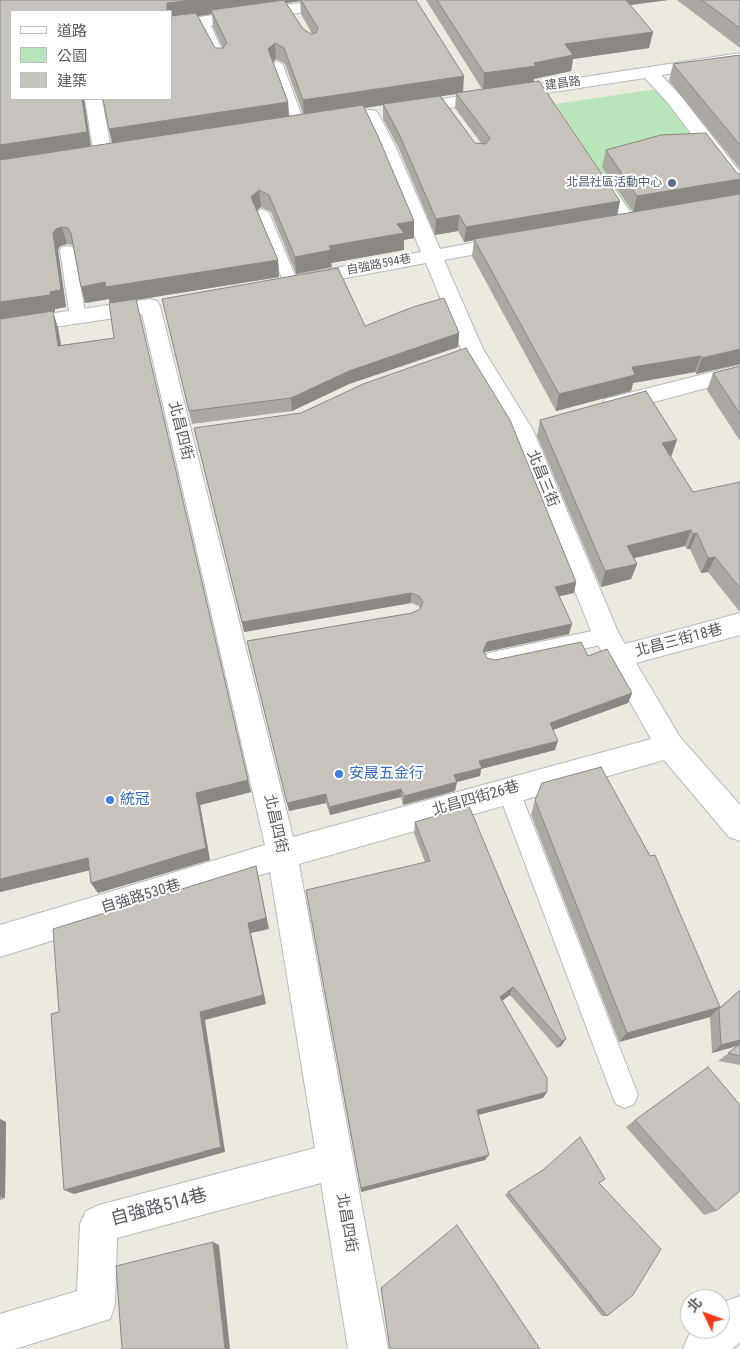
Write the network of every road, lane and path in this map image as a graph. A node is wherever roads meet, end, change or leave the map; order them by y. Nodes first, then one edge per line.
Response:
1 (354, 0) edge
2 (289, 10) junction
3 (204, 22) junction
4 (298, 24) edge
5 (172, 26) edge
6 (740, 58) edge
7 (221, 60) edge
8 (276, 64) edge
9 (649, 72) junction
10 (467, 83) dead end
11 (540, 87) junction
12 (477, 98) junction
13 (93, 100) edge
14 (551, 103) edge
15 (443, 104) junction
16 (361, 116) joint
17 (453, 118) edge
18 (317, 123) edge
19 (299, 125) junction
20 (280, 128) edge
21 (123, 152) edge
22 (103, 155) junction
23 (84, 158) edge
24 (598, 174) edge
25 (740, 185) edge
26 (262, 213) edge
27 (630, 222) edge
28 (526, 239) edge
29 (67, 250) dead end
30 (432, 255) junction
31 (281, 284) joint
32 (78, 318) junction
33 (0, 328) edge
34 (740, 372) edge
35 (597, 410) edge
36 (740, 624) edge
37 (612, 647) junction
38 (493, 660) edge
39 (670, 746) junction
40 (508, 789) junction
41 (740, 827) edge
42 (282, 854) junction
43 (0, 940) edge
44 (625, 1095) dead end
45 (334, 1162) junction
46 (740, 1315) edge
47 (0, 1334) edge
48 (368, 1349) edge
49 (703, 1349) edge

1 - 2 street
2 - 3 street
2 - 4 lane
3 - 5 street
3 - 7 lane
6 - 9 street, 建昌路
8 - 19 lane
9 - 11 street, 建昌路
9 - 25 street
10 - 12 street
11 - 12 street, 建昌路
11 - 14 lane
12 - 15 street, 建昌路
13 - 22 street
15 - 16 street, 建昌路
15 - 17 lane
16 - 30 street, 北昌三街
18 - 19 street
19 - 20 street
21 - 22 street
22 - 23 street
24 - 27 lane
26 - 31 lane
28 - 30 street, 自強路594巷
29 - 32 lane
30 - 31 street, 自強路594巷
30 - 37 street, 北昌三街
32 - 33 street
32 - 42 street, 北昌四街
34 - 35 street
36 - 37 street, 北昌三街18巷
37 - 38 lane
37 - 39 street, 北昌三街
39 - 40 street, 北昌四街26巷
39 - 41 street, 北昌三街
40 - 42 street, 北昌四街26巷
40 - 44 lane
42 - 43 street, 自強路530巷
42 - 45 street, 北昌四街
45 - 47 street, 自強路514巷
45 - 48 street, 北昌四街
46 - 49 street

